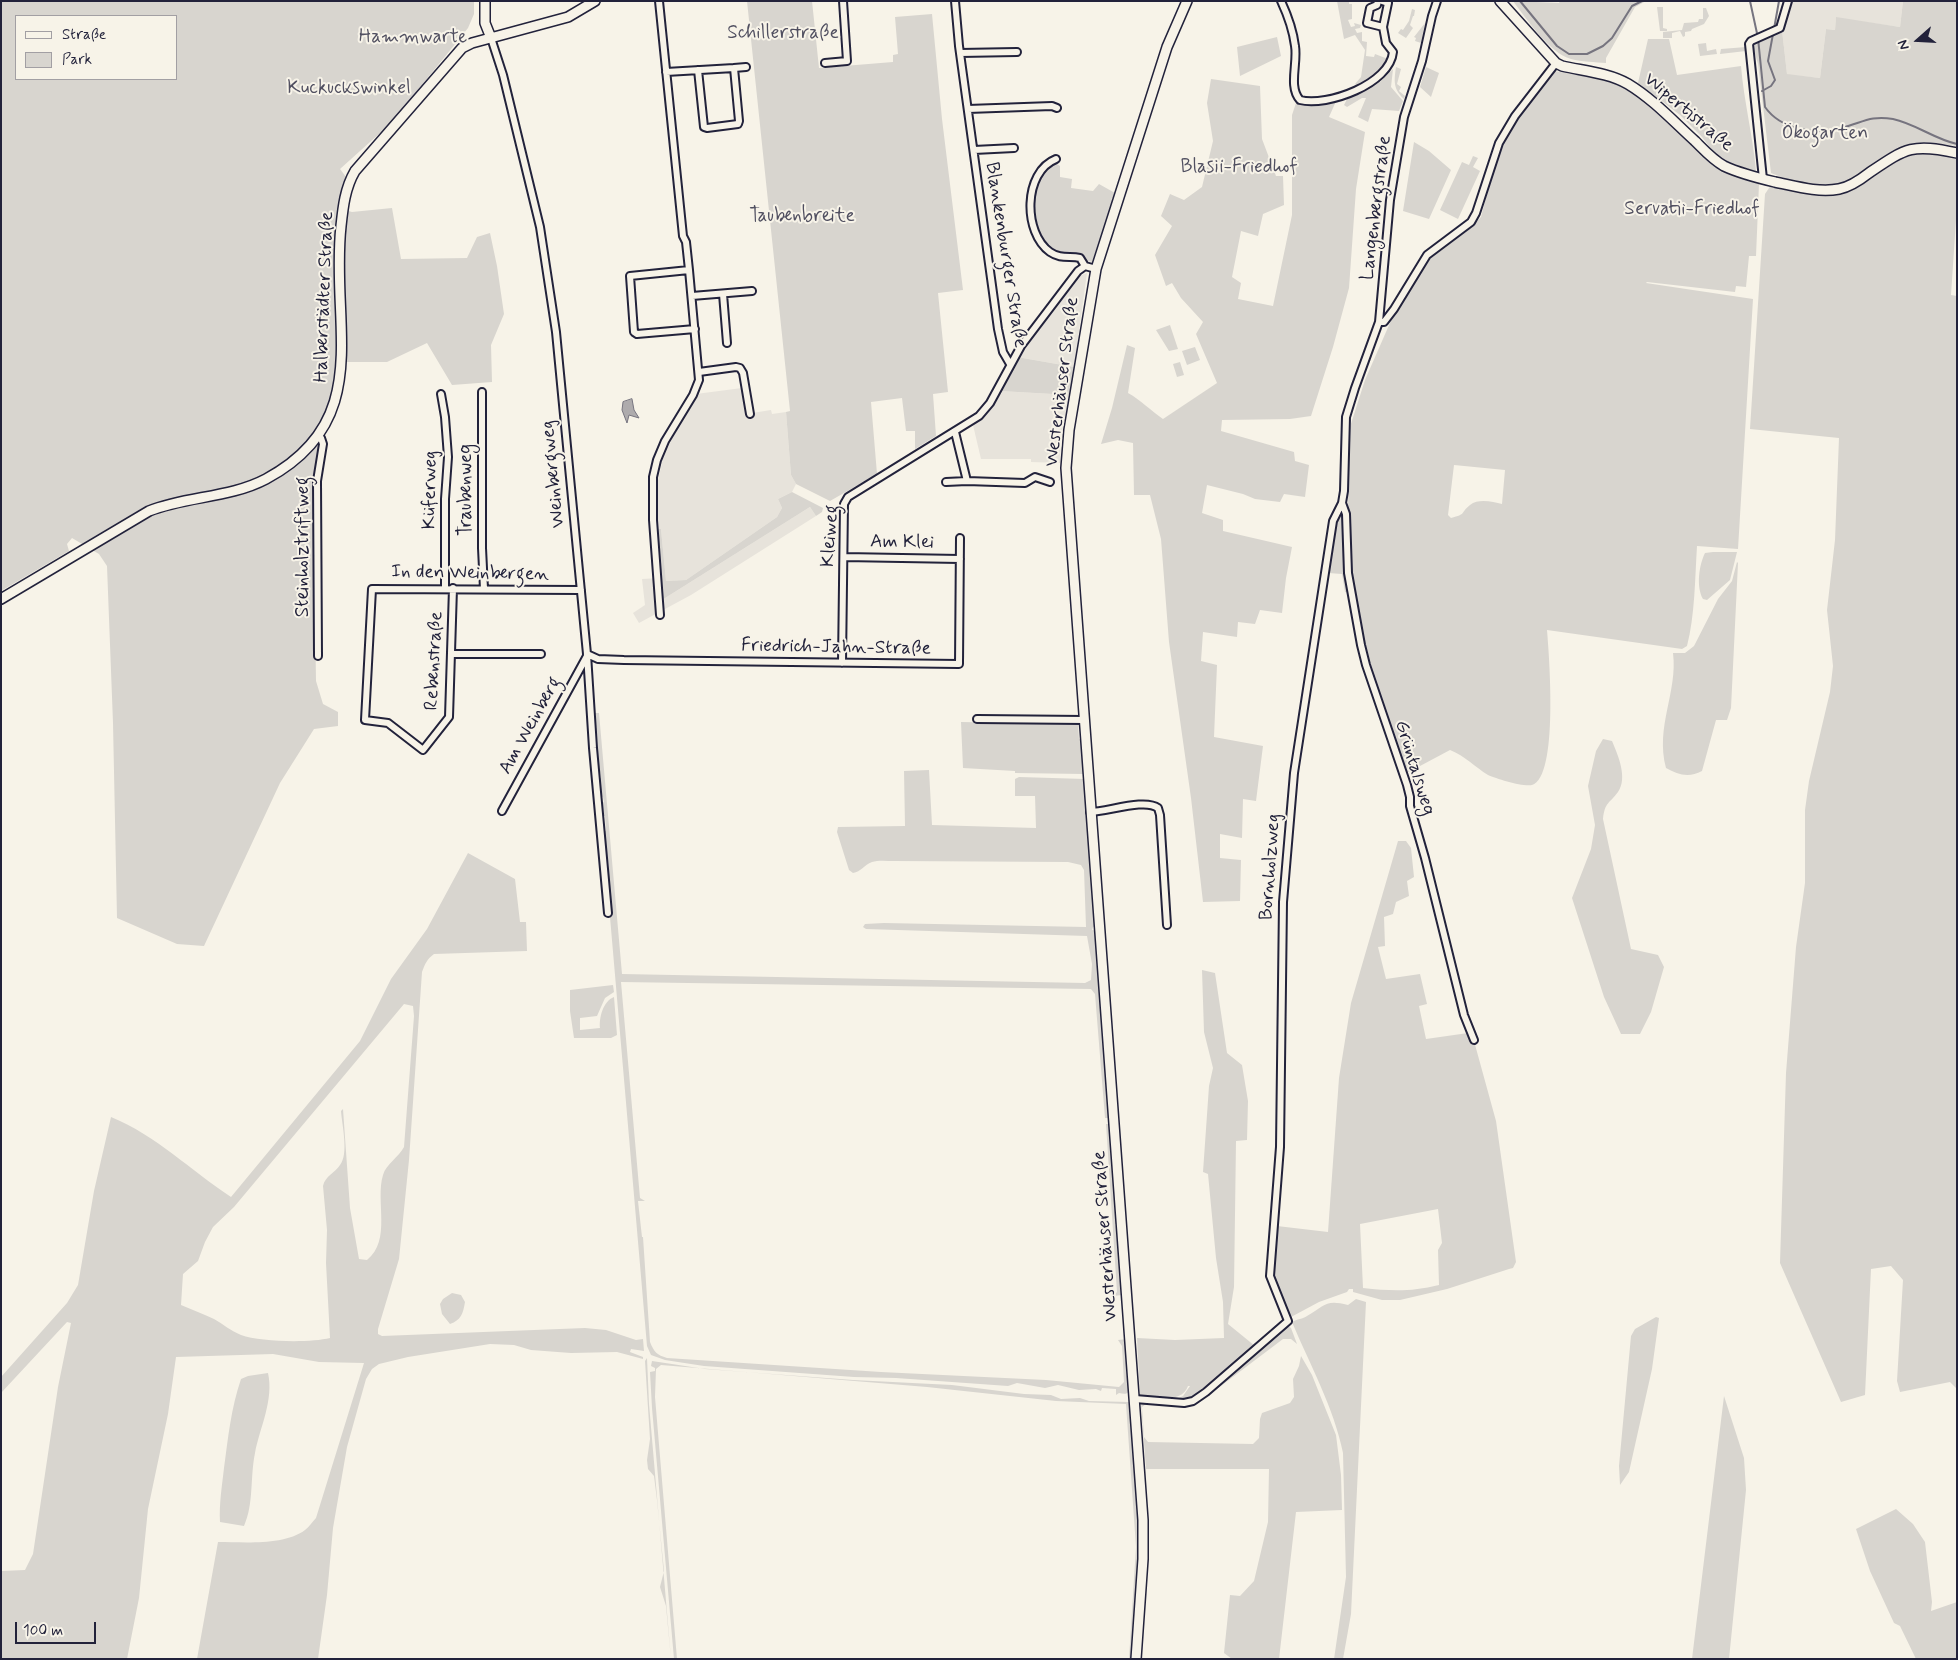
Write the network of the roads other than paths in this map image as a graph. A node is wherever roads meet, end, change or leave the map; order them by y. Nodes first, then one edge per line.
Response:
1 (595, 1) edge
2 (659, 1) edge
3 (843, 1) edge
4 (955, 1) edge
5 (1186, 1) edge
6 (1281, 1) edge
7 (1380, 1) edge
8 (1437, 1) edge
9 (1500, 1) edge
10 (1788, 1) edge
11 (484, 6) edge
12 (1383, 27) junction
13 (491, 38) junction
14 (472, 43) junction
15 (1018, 52) dead end
16 (960, 53) junction
17 (825, 63) dead end
18 (1556, 63) junction
19 (746, 67) dead end
20 (734, 68) junction
21 (698, 70) junction
22 (666, 72) junction
23 (1057, 108) dead end
24 (968, 109) junction
25 (1014, 148) dead end
26 (974, 150) junction
27 (1957, 153) edge
28 (1056, 159) dead end
29 (1763, 179) junction
30 (1085, 266) junction
31 (1096, 269) junction
32 (690, 270) junction
33 (752, 291) dead end
34 (723, 294) junction
35 (692, 296) junction
36 (1380, 322) junction
37 (695, 329) junction
38 (727, 342) dead end
39 (1010, 364) junction
40 (699, 372) junction
41 (482, 392) dead end
42 (441, 394) dead end
43 (750, 414) dead end
44 (1346, 417) joint
45 (974, 420) joint
46 (955, 432) junction
47 (316, 440) junction
48 (966, 481) junction
49 (946, 482) dead end
50 (1050, 482) dead end
51 (1342, 503) junction
52 (960, 538) dead end
53 (844, 557) junction
54 (960, 559) junction
55 (444, 588) junction
56 (453, 588) junction
57 (484, 589) junction
58 (581, 590) junction
59 (1, 599) edge
60 (660, 615) dead end
61 (451, 654) junction
62 (540, 654) dead end
63 (587, 654) junction
64 (318, 656) dead end
65 (842, 663) junction
66 (977, 719) dead end
67 (365, 720) joint
68 (1084, 720) junction
69 (502, 811) dead end
70 (1090, 812) junction
71 (608, 913) dead end
72 (1167, 925) dead end
73 (1474, 1040) dead end
74 (1135, 1399) junction
75 (1136, 1659) edge

1 - 13 main road
2 - 22 street
3 - 17 street
4 - 16 street, Blankenburger Straße
5 - 31 main road, Westerhäuser Straße
6 - 12 street
7 - 12 street
7 - 12 street
8 - 36 street, Langenbergstraße
9 - 18 main road
10 - 29 street, Wipertistraße
11 - 13 main road
11 - 14 main road
13 - 14 main road
13 - 58 street, Weinbergweg
14 - 47 main road, Halberstädter Straße
15 - 16 street
16 - 24 street, Blankenburger Straße
18 - 29 main road, Wipertistraße
18 - 36 street
19 - 20 street
20 - 21 street
20 - 21 street
21 - 22 street
22 - 32 street
23 - 24 street
24 - 26 street, Blankenburger Straße
25 - 26 street, Blankenburger Straße
26 - 39 street, Blankenburger Straße
27 - 29 main road, Wipertistraße
28 - 30 street, Blankenburger Straße
30 - 31 street, Blankenburger Straße
30 - 39 street, Blankenburger Straße
31 - 68 main road, Westerhäuser Straße
32 - 35 street
32 - 37 street
33 - 34 street
34 - 35 street
34 - 38 street
35 - 37 street
36 - 44 street, Langenbergstraße
37 - 40 street
39 - 45 street, Blankenburger Straße
40 - 43 street
40 - 60 street
41 - 57 street, Traubenweg
42 - 55 street, Küferweg
44 - 51 street, Bornholzweg
45 - 46 street, Kleiweg
46 - 48 street
46 - 53 street, Kleiweg
47 - 59 main road, Halberstädter Straße
47 - 64 street, Steinholztriftweg
48 - 49 street
48 - 50 street
51 - 73 street, Grüntalsweg
51 - 74 street, Bornholzweg
52 - 54 street, Friedrich-Jahn-Straße
53 - 54 street, Am Klei
53 - 65 street, Kleiweg
54 - 65 street, Friedrich-Jahn-Straße
55 - 56 street, In den Weinbergen
55 - 67 street, In den Weinbergen
56 - 57 street, In den Weinbergen
56 - 61 street, Rebenstraße
57 - 58 street, In den Weinbergen
58 - 63 street, Weinbergweg
61 - 62 street
61 - 67 street, Rebenstraße
63 - 65 street, Friedrich-Jahn-Straße
63 - 69 street, Am Weinberg
63 - 71 street, Weinbergweg
66 - 68 street
68 - 70 main road, Westerhäuser Straße
70 - 72 street
70 - 74 main road, Westerhäuser Straße
74 - 75 main road, Westerhäuser Straße

